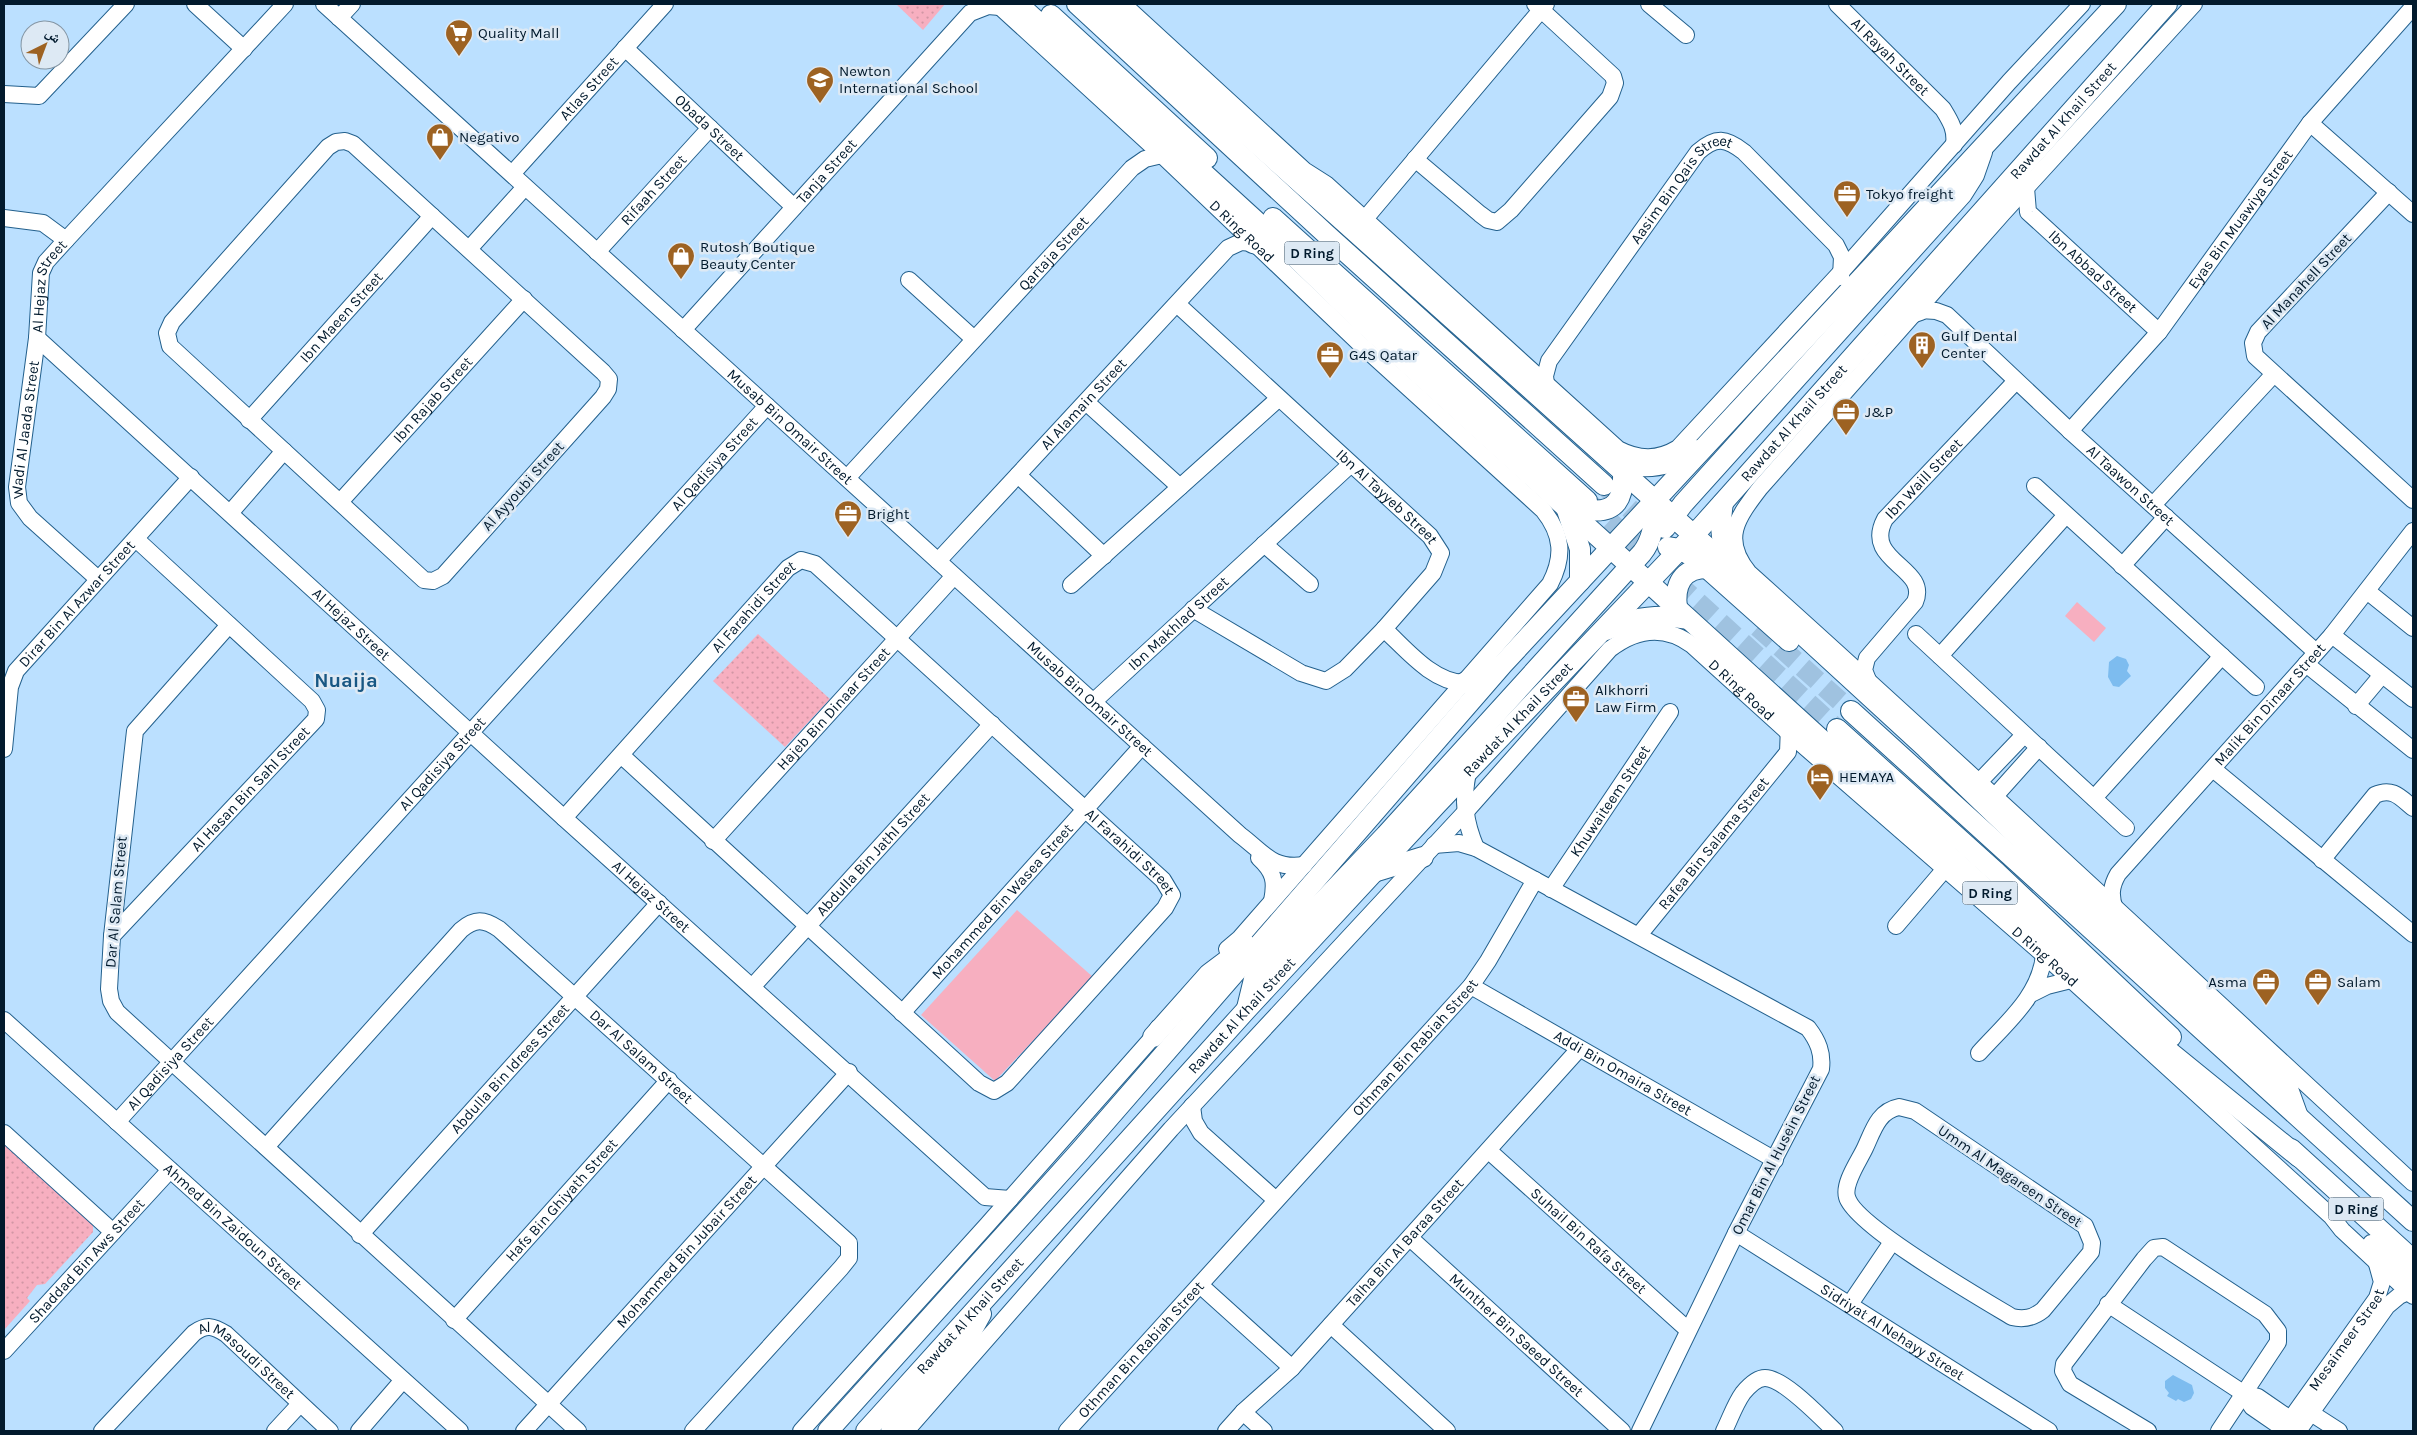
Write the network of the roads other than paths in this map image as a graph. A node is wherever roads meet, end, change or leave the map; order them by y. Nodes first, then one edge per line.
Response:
1 (126, 4) edge
2 (195, 4) edge
3 (285, 4) edge
4 (324, 4) edge
5 (352, 4) edge
6 (665, 4) edge
7 (1039, 4) edge
8 (1077, 4) edge
9 (1101, 4) edge
10 (1123, 4) edge
11 (1144, 4) edge
12 (1650, 4) edge
13 (1837, 4) edge
14 (2082, 4) edge
15 (2116, 4) edge
16 (2167, 4) edge
17 (2194, 4) edge
18 (1005, 5) edge
19 (1541, 6) edge
20 (971, 8) edge
21 (339, 18) junction
22 (2410, 18) edge
23 (1146, 25) junction
24 (1686, 35) dead end
25 (1169, 45) junction
26 (625, 48) junction
27 (244, 49) junction
28 (1192, 85) junction
29 (4, 94) edge
30 (1118, 95) junction
31 (1943, 109) junction
32 (1978, 119) junction
33 (2310, 123) junction
34 (710, 128) junction
35 (1132, 128) junction
36 (1954, 145) junction
37 (1984, 145) junction
38 (1162, 155) junction
39 (1415, 159) junction
40 (1132, 168) junction
41 (512, 174) junction
42 (525, 187) junction
43 (2026, 188) junction
44 (1309, 190) junction
45 (2389, 192) junction
46 (1339, 196) junction
47 (794, 207) junction
48 (2028, 212) junction
49 (2003, 213) junction
50 (2413, 214) edge
51 (432, 216) junction
52 (4, 218) edge
53 (1230, 220) junction
54 (1364, 220) junction
55 (66, 240) junction
56 (1254, 243) junction
57 (1836, 245) junction
58 (1228, 248) junction
59 (468, 249) junction
60 (1860, 250) junction
61 (597, 252) junction
62 (1292, 254) junction
63 (1842, 271) junction
64 (910, 280) dead end
65 (1944, 281) junction
66 (524, 299) junction
67 (1837, 303) junction
68 (1177, 304) junction
69 (1920, 310) junction
70 (1947, 316) junction
71 (1883, 322) junction
72 (682, 330) junction
73 (2159, 332) junction
74 (1494, 337) joint
75 (37, 338) junction
76 (974, 339) junction
77 (1400, 356) junction
78 (1549, 361) junction
79 (1517, 368) junction
80 (2274, 374) junction
81 (2016, 381) junction
82 (1546, 384) junction
83 (1278, 399) junction
84 (1086, 402) junction
85 (767, 406) junction
86 (249, 420) junction
87 (2070, 430) junction
88 (1712, 440) junction
89 (1597, 449) junction
90 (284, 451) junction
91 (1350, 465) junction
92 (1623, 472) junction
93 (1018, 475) junction
94 (192, 477) junction
95 (847, 478) junction
96 (1604, 485) tunnel mouth
97 (2035, 486) dead end
98 (1180, 487) junction
99 (2413, 500) edge
100 (340, 502) junction
101 (1656, 502) junction
102 (1723, 503) junction
103 (1588, 505) junction
104 (2153, 505) junction
105 (1566, 507) junction
106 (231, 512) junction
107 (2066, 515) junction
108 (1672, 516) junction
109 (2166, 517) junction
110 (2413, 531) edge
111 (137, 540) junction
112 (1617, 542) junction
113 (1687, 542) junction
114 (1654, 543) junction
115 (1264, 544) junction
116 (1561, 548) joint
117 (1104, 556) junction
118 (938, 561) junction
119 (1630, 566) junction
120 (2122, 566) junction
121 (1707, 568) junction
122 (954, 576) junction
123 (1738, 576) junction
124 (98, 579) junction
125 (1580, 581) junction
126 (1648, 582) junction
127 (1310, 584) dead end
128 (1071, 585) dead end
129 (2367, 591) junction
130 (1193, 609) junction
131 (1683, 614) junction
132 (229, 625) junction
133 (2413, 628) edge
134 (1384, 629) junction
135 (1666, 632) joint
136 (1598, 634) junction
137 (1916, 634) dead end
138 (2332, 635) junction
139 (897, 637) junction
140 (1869, 654) junction
141 (1940, 656) junction
142 (2222, 656) junction
143 (2311, 658) junction
144 (1847, 661) junction
145 (1503, 664) junction
146 (1429, 669) junction
147 (2379, 673) junction
148 (1868, 680) junction
149 (1464, 683) junction
150 (2256, 687) dead end
151 (2413, 698) edge
152 (1988, 701) junction
153 (1093, 702) junction
154 (2353, 704) junction
155 (1443, 707) junction
156 (1787, 710) junction
157 (1851, 711) tunnel mouth
158 (1670, 712) dead end
159 (1893, 718) junction
160 (992, 724) junction
161 (1836, 729) tunnel mouth
162 (470, 733) junction
163 (1790, 734) junction
164 (2024, 735) junction
165 (1441, 736) junction
166 (1936, 740) junction
167 (1142, 746) junction
168 (2038, 747) junction
169 (4, 749) edge
170 (1807, 749) junction
171 (2413, 750) edge
172 (1788, 752) junction
173 (621, 755) junction
174 (1939, 761) junction
175 (2213, 769) junction
176 (1468, 772) junction
177 (1980, 780) junction
178 (2097, 794) junction
179 (1996, 795) junction
180 (1086, 808) junction
181 (2413, 808) edge
182 (1465, 812) junction
183 (564, 818) junction
184 (2126, 828) dead end
185 (1240, 835) junction
186 (2020, 839) junction
187 (713, 841) junction
188 (2044, 841) junction
189 (1476, 848) junction
190 (1428, 851) junction
191 (2322, 860) junction
192 (1313, 869) junction
193 (1377, 870) junction
194 (1944, 870) junction
195 (2118, 874) junction
196 (1971, 875) junction
197 (1535, 880) junction
198 (2086, 881) junction
199 (1551, 889) junction
200 (1272, 901) junction
201 (659, 903) junction
202 (2116, 909) junction
203 (1896, 926) dead end
204 (808, 927) junction
205 (2413, 934) edge
206 (1639, 935) junction
207 (112, 936) junction
208 (2044, 955) junction
209 (2071, 980) junction
210 (753, 986) junction
211 (1471, 986) junction
212 (2033, 993) junction
213 (576, 997) junction
214 (1247, 1009) junction
215 (902, 1012) junction
216 (4, 1020) edge
217 (1153, 1037) junction
218 (2155, 1039) junction
219 (1578, 1049) junction
220 (1980, 1053) dead end
221 (172, 1062) junction
222 (849, 1072) junction
223 (669, 1080) junction
224 (1192, 1106) junction
225 (2297, 1114) junction
226 (117, 1122) junction
227 (1171, 1129) junction
228 (4, 1133) edge
229 (1201, 1133) junction
230 (266, 1148) junction
231 (1489, 1151) junction
232 (2299, 1157) junction
233 (1775, 1160) junction
234 (765, 1165) junction
235 (170, 1170) junction
236 (2413, 1182) edge
237 (985, 1197) junction
238 (1010, 1199) junction
239 (1276, 1200) junction
240 (2413, 1221) edge
241 (987, 1225) junction
242 (113, 1232) junction
243 (1736, 1233) junction
244 (360, 1235) junction
245 (1410, 1238) junction
246 (2367, 1240) junction
247 (1892, 1242) junction
248 (2413, 1260) edge
249 (2375, 1261) junction
250 (1200, 1285) junction
251 (2411, 1290) edge
252 (986, 1298) junction
253 (1850, 1304) junction
254 (2108, 1304) junction
255 (454, 1320) junction
256 (1331, 1325) junction
257 (1688, 1330) junction
258 (4, 1351) edge
259 (1292, 1368) junction
260 (403, 1380) junction
261 (2243, 1393) junction
262 (300, 1404) junction
263 (548, 1405) junction
264 (1243, 1412) junction
265 (2297, 1426) edge
266 (102, 1431) edge
267 (275, 1431) edge
268 (330, 1431) edge
269 (359, 1431) edge
270 (460, 1431) edge
271 (524, 1431) edge
272 (578, 1431) edge
273 (693, 1431) edge
274 (801, 1431) edge
275 (828, 1431) edge
276 (866, 1431) edge
277 (891, 1431) edge
278 (906, 1431) edge
279 (1066, 1431) edge
280 (1226, 1431) edge
281 (1264, 1431) edge
282 (1447, 1431) edge
283 (1622, 1431) edge
284 (1640, 1431) edge
285 (1724, 1431) edge
286 (1835, 1431) edge
287 (2049, 1431) edge
288 (2148, 1431) edge
289 (2219, 1431) edge
290 (2339, 1431) edge

1 - 29 street
2 - 27 street
3 - 27 street, Al Hejaz Street
4 - 21 street, Musab Bin Omair Street
5 - 21 street
6 - 26 street, Atlas Street
7 - 103 main road, D Ring Road / D Ring
8 - 96 main road, D Ring
9 - 28 main road, D Ring
10 - 23 street
11 - 23 street
12 - 24 street
13 - 31 street, Al Rayah Street
14 - 32 street
15 - 37 main road, Rawdat Al Khail Street
16 - 71 main road, Rawdat Al Khail Street
17 - 43 street, Rawdat Al Khail Street
18 - 20 street, Tanja Street
18 - 30 main road
18 - 35 street, D Ring Road
19 - 39 street
19 - 39 street
20 - 47 street, Tanja Street
21 - 41 street, Musab Bin Omair Street
22 - 33 street, Eyas Bin Muawiya Street
23 - 25 street
25 - 28 main road
25 - 46 street
26 - 34 street, Obada Street
26 - 41 street, Atlas Street
27 - 55 street, Al Hejaz Street
28 - 44 main road, D Ring
30 - 35 main road
30 - 62 main road
31 - 32 street, Al Rayah Street
31 - 36 street, Al Rayah Street
32 - 36 street
33 - 45 street
33 - 73 street, Eyas Bin Muawiya Street
34 - 47 street, Obada Street
34 - 61 street, Rifaah Street
35 - 38 street, D Ring Road
35 - 40 street
36 - 60 street
37 - 67 main road, Rawdat Al Khail Street
37 - 108 main road
38 - 40 street, Qartaja Street
38 - 53 street, D Ring Road
39 - 54 street
40 - 76 street, Qartaja Street
41 - 42 street, Musab Bin Omair Street
42 - 59 street
42 - 61 street, Musab Bin Omair Street
43 - 48 street
43 - 49 street, Rawdat Al Khail Street
44 - 46 main road
44 - 79 main road, D Ring
45 - 50 street
45 - 80 street, Al Manahell Street
46 - 54 street
47 - 72 street, Tanja Street
48 - 49 street
48 - 73 street, Ibn Abbad Street
49 - 65 street, Rawdat Al Khail Street
51 - 59 street, Al Ayyoubi Street
51 - 86 street, Ibn Maeen Street
51 - 86 street, Al Ayyoubi Street
52 - 55 street
53 - 56 street, D Ring Road
53 - 58 street
54 - 74 street
55 - 75 street, Al Hejaz Street
56 - 58 street
56 - 62 main road
56 - 116 street, D Ring Road
57 - 60 street
57 - 63 street
57 - 78 street, Aasim Bin Qais Street
58 - 68 street, Al Alamain Street
59 - 66 street, Al Ayyoubi Street
60 - 63 street
61 - 72 street, Musab Bin Omair Street
62 - 77 main road, D Ring
63 - 67 street
63 - 82 street
64 - 76 street
65 - 69 street, Rawdat Al Khail Street
65 - 70 street
66 - 100 street, Ibn Rajab Street
66 - 100 street, Al Ayyoubi Street
67 - 88 main road, Rawdat Al Khail Street
68 - 83 street, Ibn Al Tayyeb Street
68 - 84 street, Al Alamain Street
69 - 70 street, Al Taawon Street
69 - 71 main road
69 - 144 street, Rawdat Al Khail Street
70 - 81 street, Al Taawon Street
71 - 102 main road, Rawdat Al Khail Street
72 - 85 street, Musab Bin Omair Street
73 - 87 street, Eyas Bin Muawiya Street
74 - 79 main road
75 - 94 street, Al Hejaz Street
75 - 124 street, Wadi Al Jaada Street
76 - 95 street, Qartaja Street
77 - 103 main road
77 - 105 main road, D Ring
78 - 79 street
78 - 82 street, Aasim Bin Qais Street
79 - 82 street
79 - 89 main road, D Ring
80 - 99 street, Al Manahell Street
80 - 104 street
81 - 87 street, Al Taawon Street
81 - 140 street, Ibn Waill Street
83 - 91 street, Ibn Al Tayyeb Street
83 - 98 street
84 - 93 street, Al Alamain Street
84 - 98 street
85 - 95 street, Musab Bin Omair Street
85 - 162 street, Al Qadisiya Street
86 - 90 street, Al Ayyoubi Street
87 - 104 street, Al Taawon Street
88 - 89 main road
88 - 101 main road, Rawdat Al Khail Street
89 - 92 main road, D Ring
90 - 100 street, Al Ayyoubi Street
90 - 106 street
91 - 115 street, Ibn Makhlad Street
91 - 134 street, Ibn Al Tayyeb Street
92 - 101 main road, D Ring
92 - 103 main road
93 - 117 street
93 - 118 street, Al Alamain Street
94 - 106 street, Al Hejaz Street
94 - 111 street, Dirar Bin Al Azwar Street
95 - 118 street, Musab Bin Omair Street
97 - 107 street
98 - 117 street
101 - 108 main road, D Ring
101 - 112 main road, Rawdat Al Khail Street
101 - 114 main road
102 - 113 main road, Rawdat Al Khail Street
102 - 123 main road
103 - 112 main road
104 - 109 street, Al Taawon Street
105 - 112 main road, D Ring
105 - 125 main road
106 - 162 street, Al Hejaz Street
107 - 120 street
107 - 141 street
108 - 113 main road, D Ring
108 - 114 main road
109 - 120 street
109 - 143 street, Al Taawon Street
110 - 129 street, Malik Bin Dinaar Street
111 - 124 street, Dirar Bin Al Azwar Street
111 - 132 street, Al Hasan Bin Sahl Street
112 - 114 main road
112 - 119 main road, D Ring
112 - 125 main road, Rawdat Al Khail Street
113 - 114 main road
113 - 121 main road
113 - 123 main road, D Ring
113 - 126 main road, Rawdat Al Khail Street
114 - 119 main road
114 - 126 main road
115 - 127 street
115 - 130 street, Ibn Makhlad Street
116 - 149 street, Rawdat Al Khail Street
117 - 128 street
118 - 122 street, Musab Bin Omair Street
119 - 126 main road, D Ring
119 - 214 main road
120 - 142 street
121 - 131 main road
121 - 159 main road
122 - 139 street, Hajeb Bin Dinaar Street
122 - 153 street, Musab Bin Omair Street
123 - 159 main road, D Ring
124 - 169 street, Dirar Bin Al Azwar Street
125 - 145 main road, Rawdat Al Khail Street
126 - 131 main road, D Ring
126 - 136 main road, Rawdat Al Khail Street
129 - 133 street
129 - 138 street, Malik Bin Dinaar Street
130 - 134 street, Ibn Al Tayyeb Street
130 - 153 street, Ibn Makhlad Street
131 - 136 main road
131 - 156 main road, D Ring
132 - 207 street, Dar Al Salam Street
132 - 207 street, Al Hasan Bin Sahl Street
134 - 146 street
135 - 163 street, D Ring Road
135 - 182 street, Rawdat Al Khail Street
136 - 176 main road, Rawdat Al Khail Street
137 - 141 street
138 - 143 street, Malik Bin Dinaar Street
138 - 147 street
139 - 160 street, Al Farahidi Street
139 - 173 street, Al Farahidi Street
139 - 187 street, Hajeb Bin Dinaar Street
140 - 144 street
140 - 148 street
141 - 152 street
142 - 150 street
142 - 178 street
143 - 154 street, Al Taawon Street
143 - 175 street, Malik Bin Dinaar Street
144 - 148 street
145 - 149 main road
145 - 165 main road, Rawdat Al Khail Street
146 - 149 street
146 - 155 street
147 - 151 street
147 - 154 street
148 - 166 street
149 - 155 street, Rawdat Al Khail Street
152 - 164 street
152 - 178 street
153 - 167 street, Musab Bin Omair Street
154 - 171 street, Al Taawon Street
155 - 165 street
155 - 192 street, Rawdat Al Khail Street
156 - 163 street
156 - 196 main road, D Ring
157 - 225 main road, D Ring
158 - 199 street, Khuwaiteem Street
159 - 174 main road, D Ring
160 - 180 street, Al Farahidi Street
160 - 204 street, Abdulla Bin Jathl Street
161 - 232 main road, D Ring Road / D Ring
162 - 183 street, Al Hejaz Street
162 - 221 street, Al Qadisiya Street
163 - 170 street, D Ring Road
163 - 172 street
164 - 168 street
164 - 177 street
165 - 192 main road, Rawdat Al Khail Street
166 - 174 main road
166 - 177 street
167 - 180 street, Mohammed Bin Wasea Street
167 - 185 street, Musab Bin Omair Street
168 - 178 street
168 - 179 street
170 - 172 street
170 - 194 street, D Ring Road
172 - 206 street, Rafea Bin Salama Street
173 - 183 street, Al Farahidi Street
173 - 187 street, Al Farahidi Street
174 - 186 main road, D Ring
175 - 191 street
175 - 195 street, Malik Bin Dinaar Street
176 - 182 street
176 - 193 main road, Rawdat Al Khail Street
177 - 179 street
178 - 184 street
179 - 188 street
180 - 215 street, Mohammed Bin Wasea Street
180 - 215 street, Al Farahidi Street
181 - 191 street
182 - 189 street
182 - 190 street, Rawdat Al Khail Street
183 - 201 street, Al Hejaz Street
185 - 192 street, Musab Bin Omair Street
185 - 200 street, Musab Bin Omair Street
186 - 188 main road
186 - 225 main road, D Ring
187 - 204 street, Al Farahidi Street
188 - 198 street
189 - 190 street, Omar Bin Al Husein Street
189 - 197 street, Omar Bin Al Husein Street
190 - 193 main road
190 - 224 street, Rawdat Al Khail Street
191 - 205 street
192 - 200 street, Rawdat Al Khail Street
192 - 217 main road
192 - 275 main road, Rawdat Al Khail Street
193 - 214 main road, Rawdat Al Khail Street
194 - 196 street
194 - 203 street
194 - 208 street, D Ring Road
195 - 198 street
195 - 202 street, Malik Bin Dinaar Street
196 - 218 main road, D Ring
197 - 199 street, Omar Bin Al Husein Street
197 - 211 street, Othman Bin Rabiah Street
198 - 202 street
199 - 206 street, Omar Bin Al Husein Street
200 - 217 street, Rawdat Al Khail Street
201 - 210 street, Al Hejaz Street
201 - 213 street, Abdulla Bin Idrees Street
202 - 236 street
204 - 210 street, Abdulla Bin Jathl Street
204 - 215 street, Al Farahidi Street
206 - 233 street, Omar Bin Al Husein Street
207 - 221 street, Dar Al Salam Street
208 - 209 street, D Ring Road
208 - 212 street
209 - 212 street
209 - 249 street, D Ring Road
210 - 222 street, Al Hejaz Street
211 - 219 street, Addi Bin Omaira Street
211 - 239 street, Othman Bin Rabiah Street
212 - 220 street
213 - 223 street, Dar Al Salam Street
213 - 230 street, Dar Al Salam Street
213 - 244 street, Abdulla Bin Idrees Street
214 - 252 main road, Rawdat Al Khail Street
216 - 226 street, Ahmed Bin Zaidoun Street
217 - 238 street, Rawdat Al Khail Street
218 - 232 main road, D Ring
218 - 246 street
219 - 231 street, Talha Bin Al Baraa Street
219 - 233 street, Addi Bin Omaira Street
221 - 226 street, Al Qadisiya Street
221 - 230 street, Dar Al Salam Street
222 - 234 street, Mohammed Bin Jubair Street
222 - 237 street, Al Hejaz Street
223 - 234 street, Dar Al Salam Street
223 - 255 street, Hafs Bin Ghiyath Street
224 - 227 street, Rawdat Al Khail Street
224 - 229 street
225 - 240 main road, D Ring
226 - 235 street, Ahmed Bin Zaidoun Street
227 - 229 street
227 - 278 street, Rawdat Al Khail Street
228 - 242 street
229 - 239 street
230 - 244 street, Dar Al Salam Street
231 - 245 street, Talha Bin Al Baraa Street
231 - 257 street, Suhail Bin Rafa Street
232 - 248 main road, D Ring Road / D Ring
233 - 243 street, Omar Bin Al Husein Street
234 - 263 street, Mohammed Bin Jubair Street
234 - 273 street, Dar Al Salam Street
235 - 242 street, Shaddad Bin Aws Street
235 - 260 street, Ahmed Bin Zaidoun Street
237 - 238 street
237 - 241 street
238 - 241 street, Rawdat Al Khail Street
239 - 250 street, Othman Bin Rabiah Street
241 - 274 street, Rawdat Al Khail Street
242 - 258 street, Shaddad Bin Aws Street
243 - 253 street, Sidriyat Al Nehayy Street
243 - 257 street, Omar Bin Al Husein Street
244 - 255 street, Dar Al Salam Street
245 - 256 street, Talha Bin Al Baraa Street
245 - 283 street, Munther Bin Saeed Street
246 - 249 street, Mesaimeer Street
246 - 251 street
247 - 247 street, Umm Al Magareen Street
247 - 253 street
249 - 251 street, D Ring Road
249 - 265 street, Mesaimeer Street
250 - 259 street
250 - 279 street, Othman Bin Rabiah Street
251 - 265 street, Mesaimeer Street
252 - 276 main road, Rawdat Al Khail Street
252 - 277 main road
253 - 287 street, Sidriyat Al Nehayy Street
254 - 261 street
254 - 261 street
254 - 288 street
255 - 263 street, Dar Al Salam Street
256 - 259 street, Talha Bin Al Baraa Street
256 - 282 street
257 - 284 street, Omar Bin Al Husein Street
259 - 264 street, Talha Bin Al Baraa Street
260 - 269 street
260 - 270 street, Ahmed Bin Zaidoun Street
261 - 265 street
261 - 289 street
262 - 266 street, Al Masoudi Street
262 - 267 street
262 - 268 street, Al Masoudi Street
263 - 271 street, Mohammed Bin Jubair Street
263 - 272 street, Dar Al Salam Street
264 - 280 street, Talha Bin Al Baraa Street
264 - 281 street
265 - 290 street
285 - 286 street

